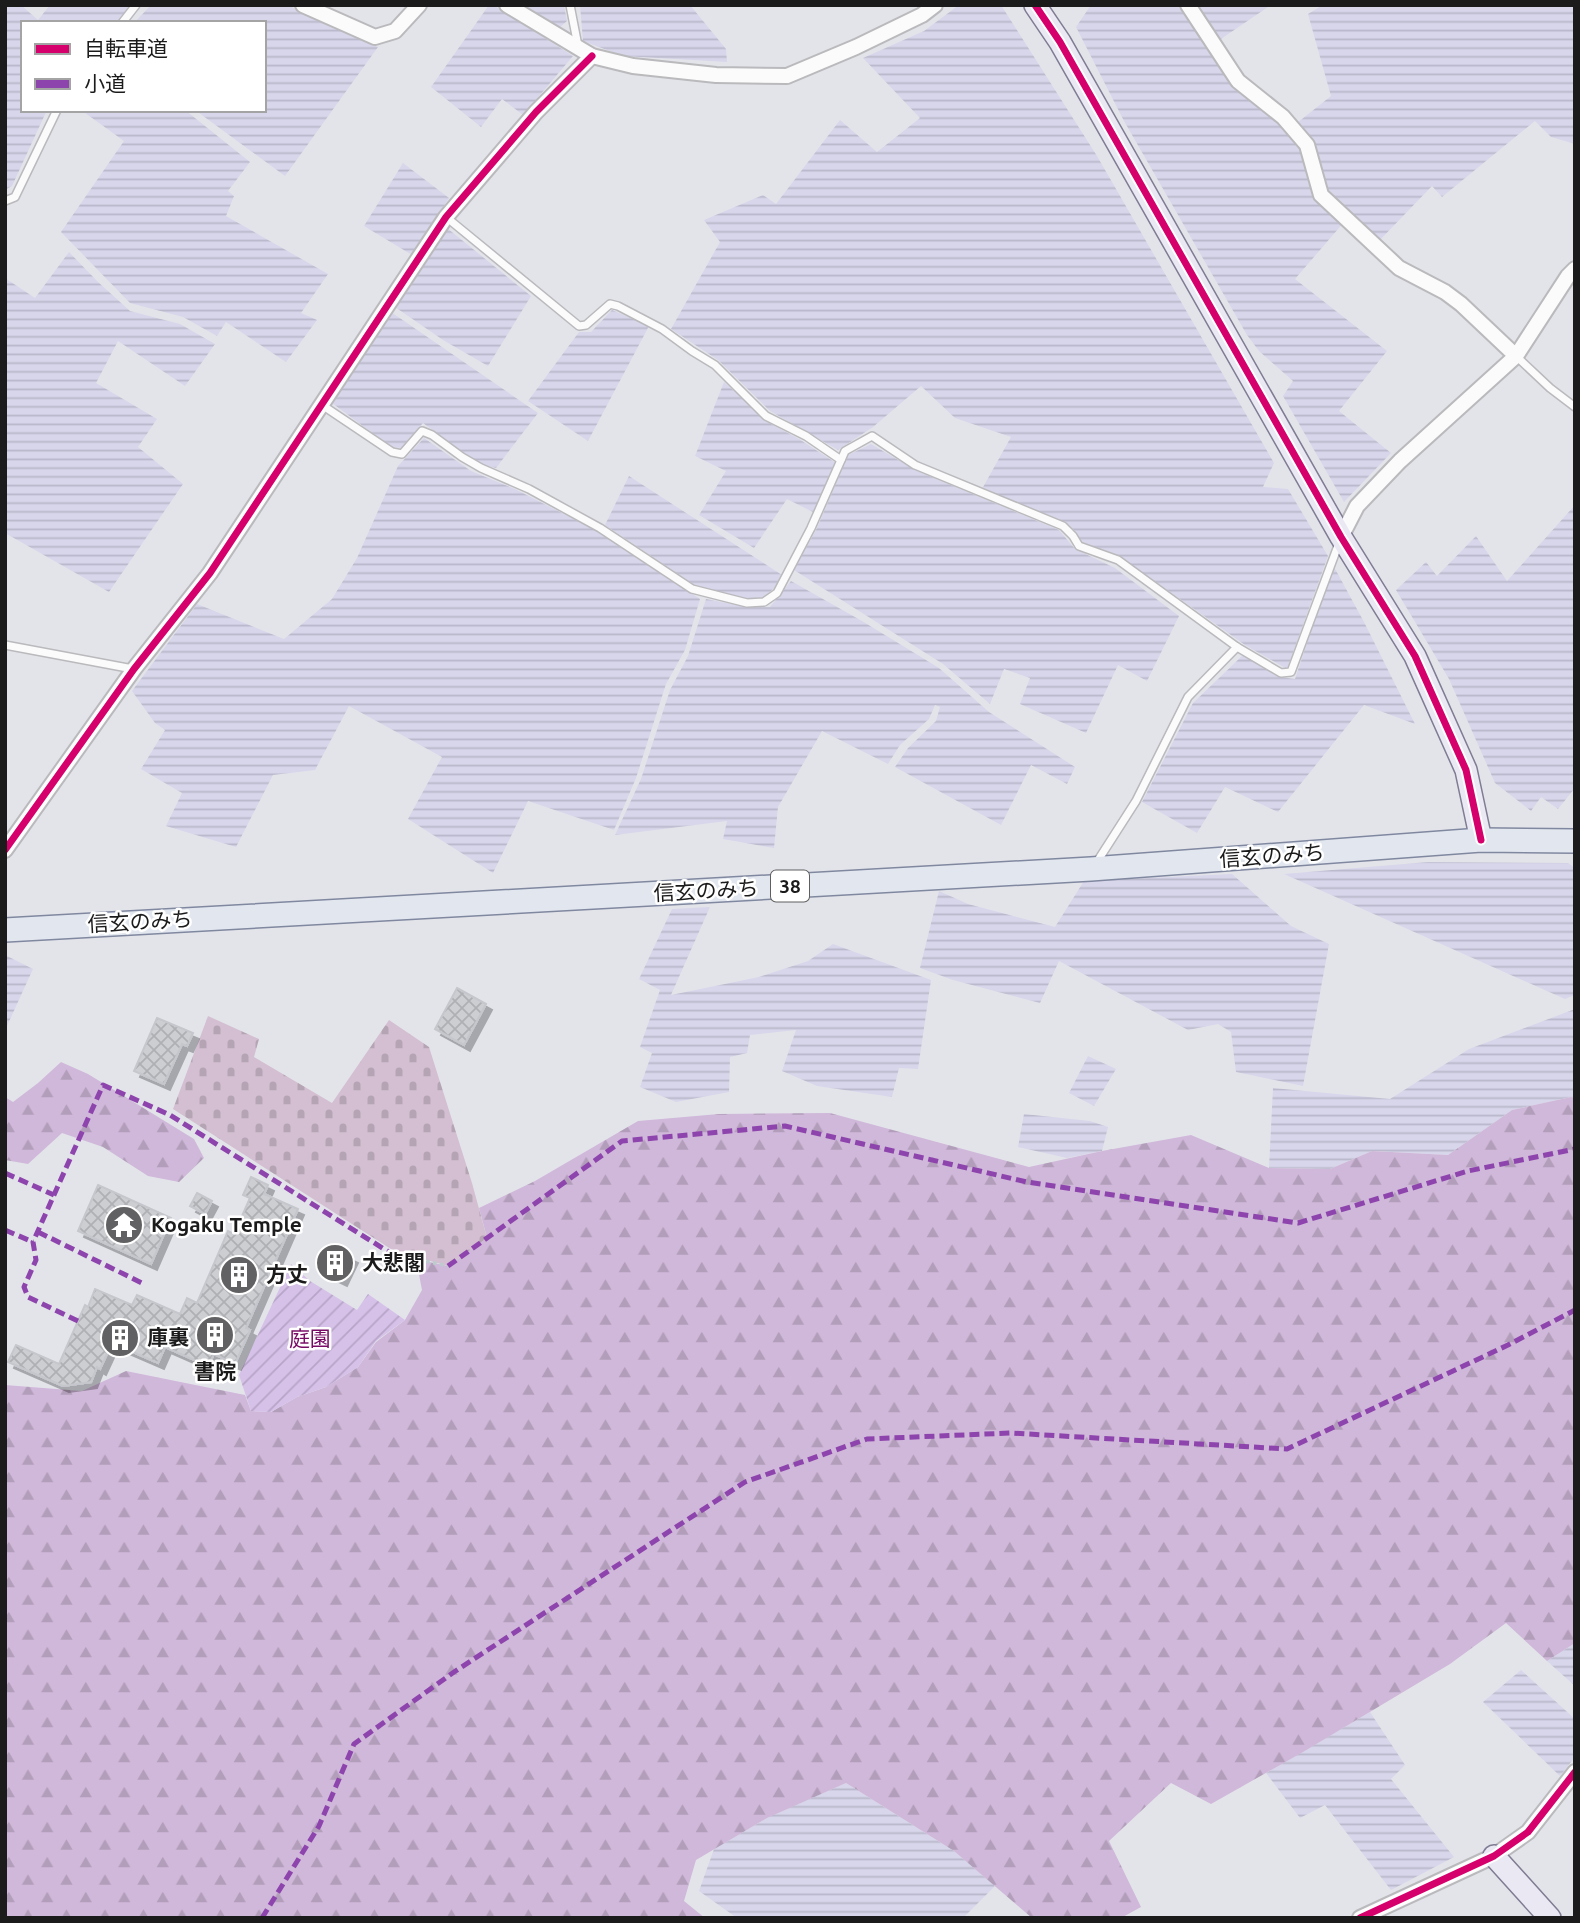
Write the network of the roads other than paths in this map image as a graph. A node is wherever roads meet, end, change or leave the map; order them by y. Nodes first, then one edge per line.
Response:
1 (136, 5) edge
2 (303, 5) edge
3 (419, 5) edge
4 (507, 5) edge
5 (570, 5) edge
6 (935, 5) edge
7 (1035, 5) edge
8 (1188, 5) edge
9 (124, 21) edge
10 (578, 46) junction
11 (592, 56) junction
12 (56, 112) edge
13 (5, 201) edge
14 (446, 217) junction
15 (1575, 269) edge
16 (1516, 355) junction
17 (322, 405) junction
18 (1575, 407) edge
19 (841, 460) junction
20 (1341, 537) junction
21 (5, 645) edge
22 (1237, 647) junction
23 (134, 669) junction
24 (1481, 840) junction
25 (1575, 841) edge
26 (5, 850) edge
27 (1091, 869) junction
28 (5, 930) edge
29 (1575, 1772) edge
30 (1494, 1856) junction
31 (1360, 1918) edge
32 (1550, 1918) edge

1 - 9 lane
2 - 3 street
4 - 10 street
5 - 10 lane
6 - 11 street
7 - 20 street
8 - 16 street
10 - 11 street
11 - 14 street
12 - 13 lane
14 - 17 street
14 - 19 lane
15 - 16 street
16 - 18 lane
16 - 20 street
17 - 19 lane
17 - 23 street
19 - 22 lane
20 - 22 lane
20 - 24 street
21 - 23 lane
22 - 27 lane
23 - 26 street
24 - 25 main road, 信玄のみち / 38
24 - 27 main road, 信玄のみち / 38
27 - 28 main road, 信玄のみち / 38
29 - 30 street
30 - 31 street
30 - 32 street

